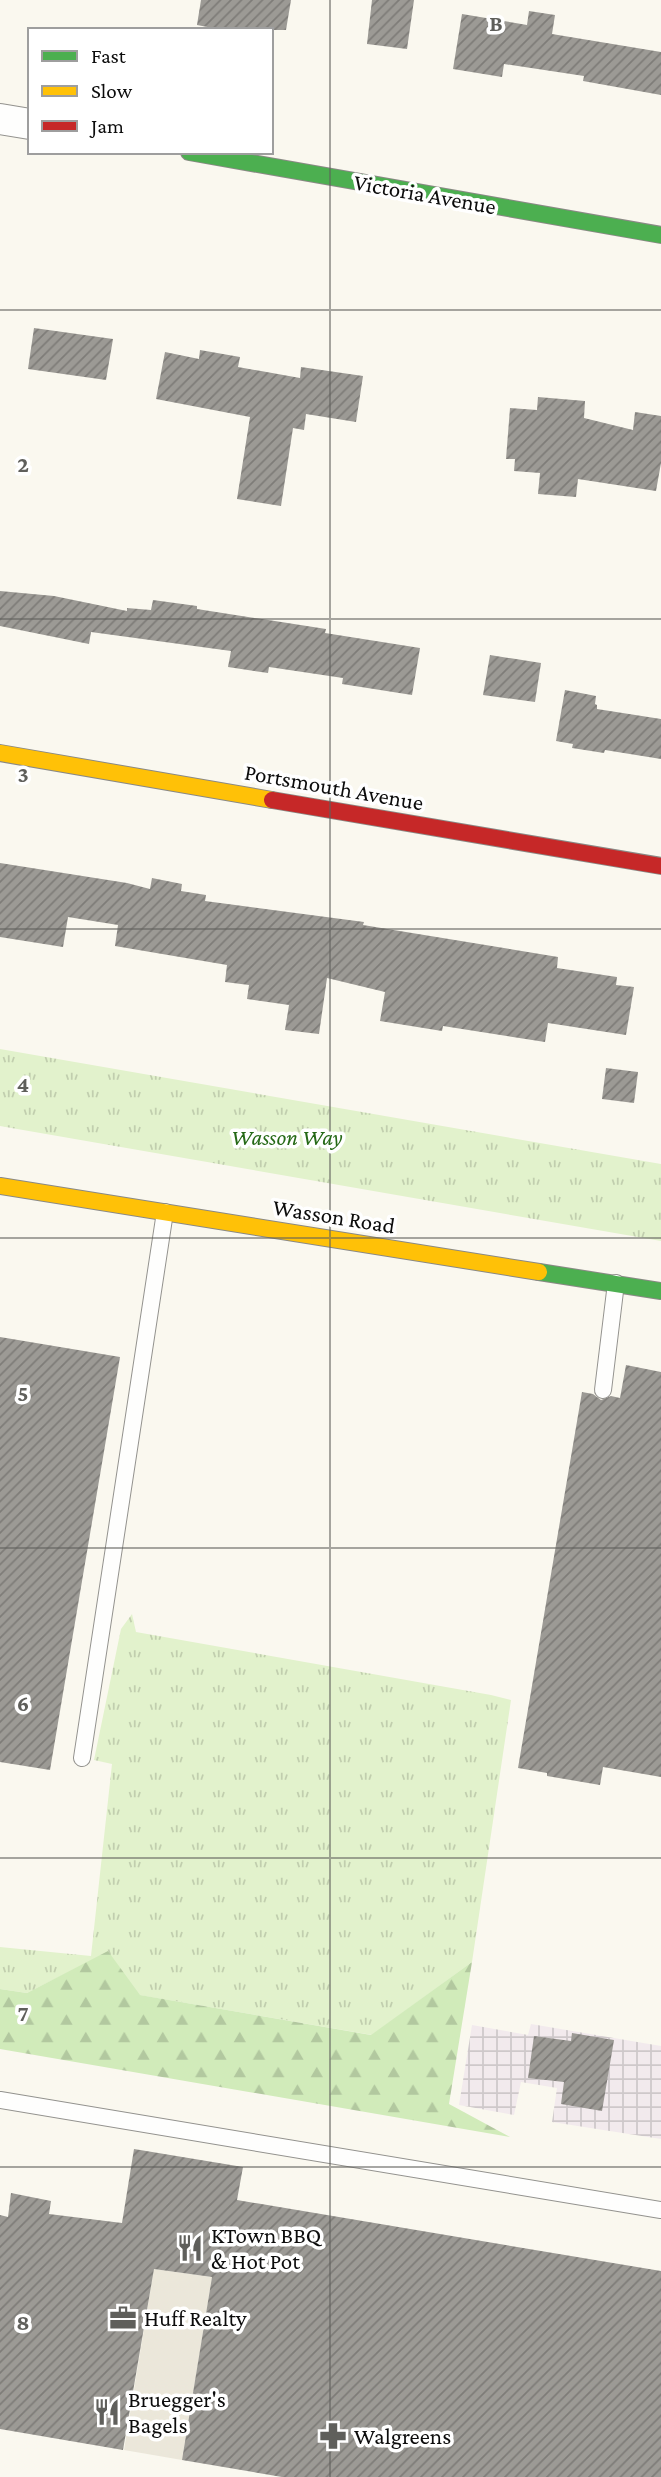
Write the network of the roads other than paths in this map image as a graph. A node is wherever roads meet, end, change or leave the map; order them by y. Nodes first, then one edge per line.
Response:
1 (0, 119) edge
2 (28, 124) edge
3 (200, 154) edge
4 (661, 235) edge
5 (0, 753) edge
6 (661, 866) edge
7 (0, 1186) edge
8 (165, 1212) junction
9 (616, 1283) junction
10 (661, 1291) edge
11 (603, 1390) dead end
12 (82, 1758) dead end
13 (0, 2100) edge
14 (661, 2210) edge

1 - 2 street
3 - 4 street, Victoria Avenue
5 - 6 street, Portsmouth Avenue
7 - 8 street, Wasson Road
8 - 9 street, Wasson Road
8 - 12 lane
9 - 10 street, Wasson Road
9 - 11 lane
13 - 14 lane

